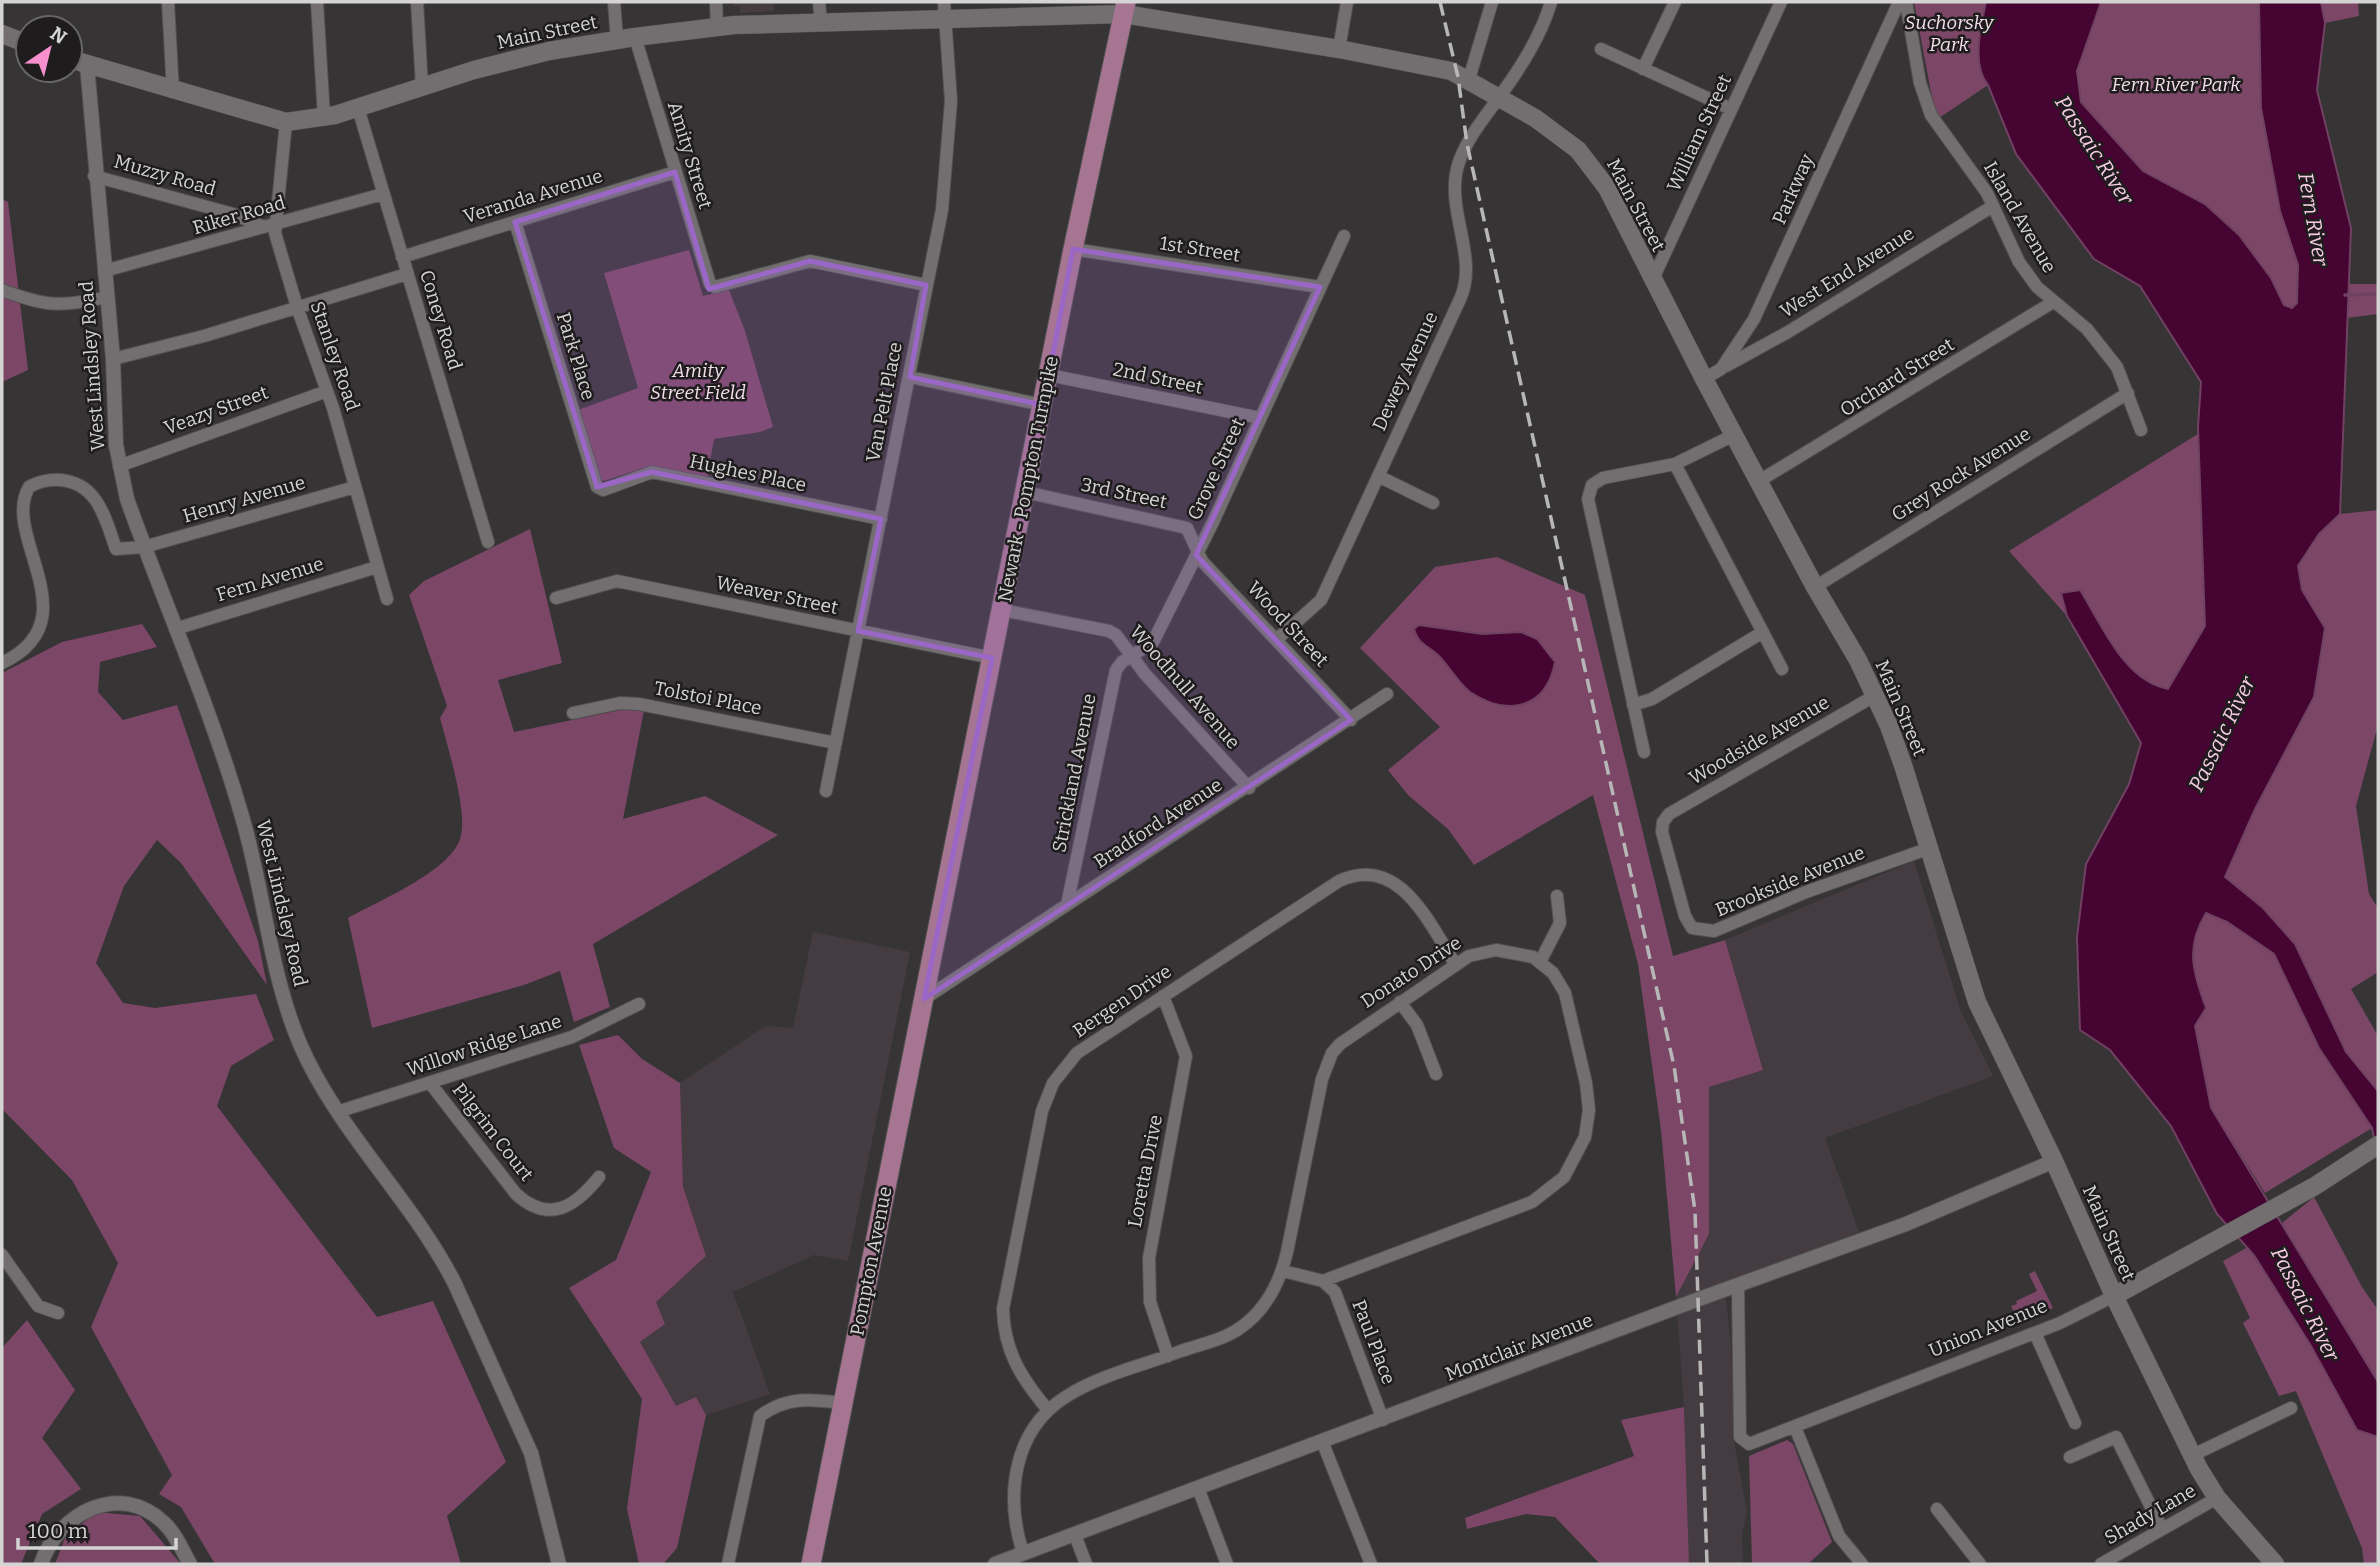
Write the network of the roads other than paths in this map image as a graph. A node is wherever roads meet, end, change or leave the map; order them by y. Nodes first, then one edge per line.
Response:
1 (168, 2) edge
2 (317, 2) edge
3 (417, 2) edge
4 (614, 2) edge
5 (716, 2) edge
6 (819, 2) edge
7 (1347, 2) edge
8 (1492, 2) edge
9 (1551, 2) edge
10 (1675, 2) edge
11 (1781, 2) edge
12 (1899, 2) edge
13 (1906, 2) edge
14 (1125, 8) edge
15 (945, 10) edge
16 (821, 23) junction
17 (718, 27) junction
18 (626, 38) junction
19 (1339, 49) junction
20 (1601, 49) dead end
21 (84, 64) edge
22 (1643, 69) junction
23 (1468, 79) junction
24 (81, 84) edge
25 (422, 87) junction
26 (173, 92) junction
27 (1499, 97) junction
28 (358, 108) junction
29 (1731, 109) junction
30 (324, 117) junction
31 (286, 122) junction
32 (675, 172) junction
33 (94, 176) junction
34 (383, 194) junction
35 (1993, 206) junction
36 (515, 222) junction
37 (269, 226) junction
38 (1344, 236) dead end
39 (1073, 248) junction
40 (402, 257) junction
41 (104, 271) junction
42 (407, 274) junction
43 (1652, 281) junction
44 (926, 285) junction
45 (1321, 287) junction
46 (2, 290) edge
47 (108, 298) junction
48 (2053, 302) junction
49 (297, 307) junction
50 (113, 359) junction
51 (1721, 369) junction
52 (1049, 375) junction
53 (909, 377) junction
54 (1704, 379) junction
55 (327, 391) junction
56 (2127, 393) junction
57 (1043, 405) junction
58 (1260, 418) junction
59 (2141, 429) dead end
60 (1734, 435) junction
61 (1675, 464) junction
62 (119, 466) junction
63 (1378, 476) junction
64 (1759, 481) junction
65 (355, 487) junction
66 (610, 487) joint
67 (1025, 492) junction
68 (1433, 503) dead end
69 (10, 510) dead end
70 (881, 519) junction
71 (488, 542) dead end
72 (144, 547) junction
73 (1197, 554) junction
74 (377, 567) junction
75 (25, 587) dead end
76 (1815, 587) junction
77 (556, 598) dead end
78 (387, 599) dead end
79 (1002, 610) junction
80 (175, 629) junction
81 (858, 631) junction
82 (1763, 632) junction
83 (1276, 640) junction
84 (1132, 656) junction
85 (992, 658) junction
86 (2, 663) edge
87 (1782, 669) dead end
88 (1387, 694) dead end
89 (1876, 695) junction
90 (1633, 705) junction
91 (573, 713) dead end
92 (1351, 720) junction
93 (836, 743) junction
94 (1644, 752) dead end
95 (1249, 788) junction
96 (826, 791) dead end
97 (1663, 822) joint
98 (1927, 849) junction
99 (1557, 896) dead end
100 (1067, 905) junction
101 (932, 957) joint
102 (1540, 962) junction
103 (1456, 965) junction
104 (1163, 996) junction
105 (924, 999) junction
106 (1400, 1002) junction
107 (639, 1004) dead end
108 (1436, 1074) dead end
109 (430, 1083) junction
110 (337, 1112) junction
111 (2373, 1149) edge
112 (2053, 1161) junction
113 (599, 1177) dead end
114 (2, 1255) edge
115 (1283, 1271) junction
116 (1324, 1282) junction
117 (1738, 1287) junction
118 (2114, 1297) junction
119 (58, 1313) dead end
120 (2035, 1333) junction
121 (1168, 1356) junction
122 (843, 1403) junction
123 (2291, 1408) dead end
124 (1048, 1410) junction
125 (1383, 1420) junction
126 (2075, 1423) dead end
127 (1795, 1427) junction
128 (1322, 1441) junction
129 (2193, 1455) junction
130 (2070, 1457) dead end
131 (1198, 1488) junction
132 (2217, 1498) junction
133 (1937, 1509) dead end
134 (2162, 1529) junction
135 (1074, 1535) junction
136 (1023, 1553) junction
137 (41, 1564) edge
138 (190, 1564) edge
139 (559, 1564) edge
140 (728, 1564) edge
141 (811, 1564) edge
142 (995, 1564) edge
143 (1086, 1564) edge
144 (1227, 1564) edge
145 (1371, 1564) edge
146 (1863, 1564) edge
147 (1980, 1564) edge
148 (2102, 1564) edge
149 (2275, 1564) edge

1 - 26 street
2 - 30 street
3 - 25 street
4 - 18 street, Amity Street
5 - 17 street
6 - 16 street
7 - 19 street
8 - 23 street
9 - 27 street, Dewey Avenue
10 - 22 street
11 - 29 street, William Street
12 - 51 street, Parkway
13 - 35 street, Island Avenue
14 - 15 main road, Main Street
14 - 19 main road, Main Street
14 - 39 main road, Newark - Pompton Turnpike
15 - 16 main road, Main Street
15 - 44 street, Van Pelt Place
16 - 17 main road, Main Street
17 - 18 main road, Main Street
18 - 25 main road, Main Street
18 - 32 street, Amity Street
19 - 23 main road, Main Street
20 - 22 street
21 - 26 main road, Main Street
22 - 29 street
23 - 27 main road, Main Street
24 - 33 street, West Lindsley Road
25 - 28 main road, Main Street
26 - 31 main road, Main Street
27 - 43 main road, Main Street
27 - 63 street, Dewey Avenue
28 - 30 main road, Main Street
28 - 34 street, Coney Road
29 - 43 street, William Street
30 - 31 main road, Main Street
31 - 37 street, Stanley Road
32 - 36 street, Veranda Avenue
32 - 44 street, Amity Street
33 - 37 street, Muzzy Road
33 - 41 street, West Lindsley Road
34 - 37 street, Riker Road
34 - 40 street, Coney Road
35 - 48 street, Island Avenue
35 - 51 street, West End Avenue
36 - 40 street, Veranda Avenue
36 - 66 street, Park Place
37 - 41 street, Riker Road
37 - 49 street, Stanley Road
38 - 45 street, Grove Street
39 - 45 street, 1st Street
39 - 52 main road, Newark - Pompton Turnpike
40 - 42 street, Coney Road
41 - 47 street, West Lindsley Road
42 - 49 street
42 - 71 street, Coney Road
43 - 54 main road, Main Street
44 - 53 street, Van Pelt Place
45 - 58 street, Grove Street
46 - 47 street
47 - 50 street, West Lindsley Road
48 - 56 street, Island Avenue
48 - 64 street, Orchard Street
49 - 50 street
49 - 55 street, Stanley Road
50 - 62 street, West Lindsley Road
51 - 54 street, Parkway
52 - 57 main road, Newark - Pompton Turnpike
52 - 58 street, 2nd Street
53 - 57 street
53 - 70 street, Van Pelt Place
54 - 60 main road, Main Street
55 - 62 street, Veazy Street
55 - 65 street, Stanley Road
56 - 59 street, Island Avenue
56 - 76 street, Grey Rock Avenue
57 - 67 main road, Newark - Pompton Turnpike
58 - 73 street, Grove Street
60 - 61 street
60 - 64 main road, Main Street
61 - 82 street
61 - 90 street
62 - 72 street, West Lindsley Road
63 - 68 street
63 - 83 street, Dewey Avenue
64 - 76 main road, Main Street
65 - 72 street, Henry Avenue
65 - 74 street, Stanley Road
66 - 70 street, Hughes Place
67 - 73 street, 3rd Street
67 - 79 main road, Newark - Pompton Turnpike
69 - 72 street
70 - 81 street, Van Pelt Place
72 - 80 street, West Lindsley Road
73 - 83 street, Wood Street
73 - 84 street, Grove Street
74 - 78 street, Stanley Road
74 - 80 street, Fern Avenue
75 - 86 street
76 - 89 main road, Main Street
77 - 81 street, Weaver Street
79 - 84 street, Woodhull Avenue
79 - 85 main road, Newark - Pompton Turnpike
80 - 110 street, West Lindsley Road
81 - 85 street, Weaver Street
81 - 93 street, Van Pelt Place
82 - 87 street
82 - 90 street
83 - 92 street, Wood Street
84 - 95 street, Woodhull Avenue
84 - 100 street, Strickland Avenue
85 - 101 main road, Newark - Pompton Turnpike
88 - 92 street, Bradford Avenue
89 - 97 street, Woodside Avenue
89 - 98 main road, Main Street
90 - 94 street
91 - 93 street, Tolstoi Place
92 - 95 street, Bradford Avenue
93 - 96 street, Van Pelt Place
95 - 100 street, Bradford Avenue
97 - 98 street, Brookside Avenue
98 - 112 main road, Main Street
99 - 102 street
100 - 105 street, Bradford Avenue
101 - 105 main road, Pompton Avenue
102 - 103 street, Donato Drive
102 - 116 street
103 - 104 street, Bergen Drive
103 - 106 street, Donato Drive
104 - 121 street, Loretta Drive
104 - 124 street, Bergen Drive
105 - 122 main road, Pompton Avenue
106 - 108 street
106 - 115 street, Donato Drive
107 - 109 street, Willow Ridge Lane
109 - 110 street, Willow Ridge Lane
109 - 113 street, Pilgrim Court
110 - 139 street, West Lindsley Road
111 - 118 main road, Union Avenue
112 - 117 street, Montclair Avenue
112 - 118 main road, Main Street
114 - 119 street
115 - 116 street
115 - 121 street, Donato Drive
116 - 125 street, Paul Place
117 - 125 street, Montclair Avenue
117 - 127 street, Union Avenue
118 - 120 street, Union Avenue
118 - 129 main road, Main Street
120 - 126 street
120 - 127 street, Union Avenue
121 - 124 street, Donato Drive
122 - 140 street
122 - 141 main road, Pompton Avenue
123 - 129 street
124 - 136 street, Donato Drive
125 - 128 street, Montclair Avenue
127 - 146 street
128 - 131 street, Montclair Avenue
128 - 145 street
129 - 132 main road, Main Street
130 - 134 street
131 - 135 street, Montclair Avenue
131 - 144 street
132 - 134 street, Shady Lane
132 - 149 main road, Main Street
133 - 147 street
134 - 148 street, Shady Lane
135 - 136 street, Montclair Avenue
135 - 143 street
136 - 142 street, Montclair Avenue
137 - 138 street

